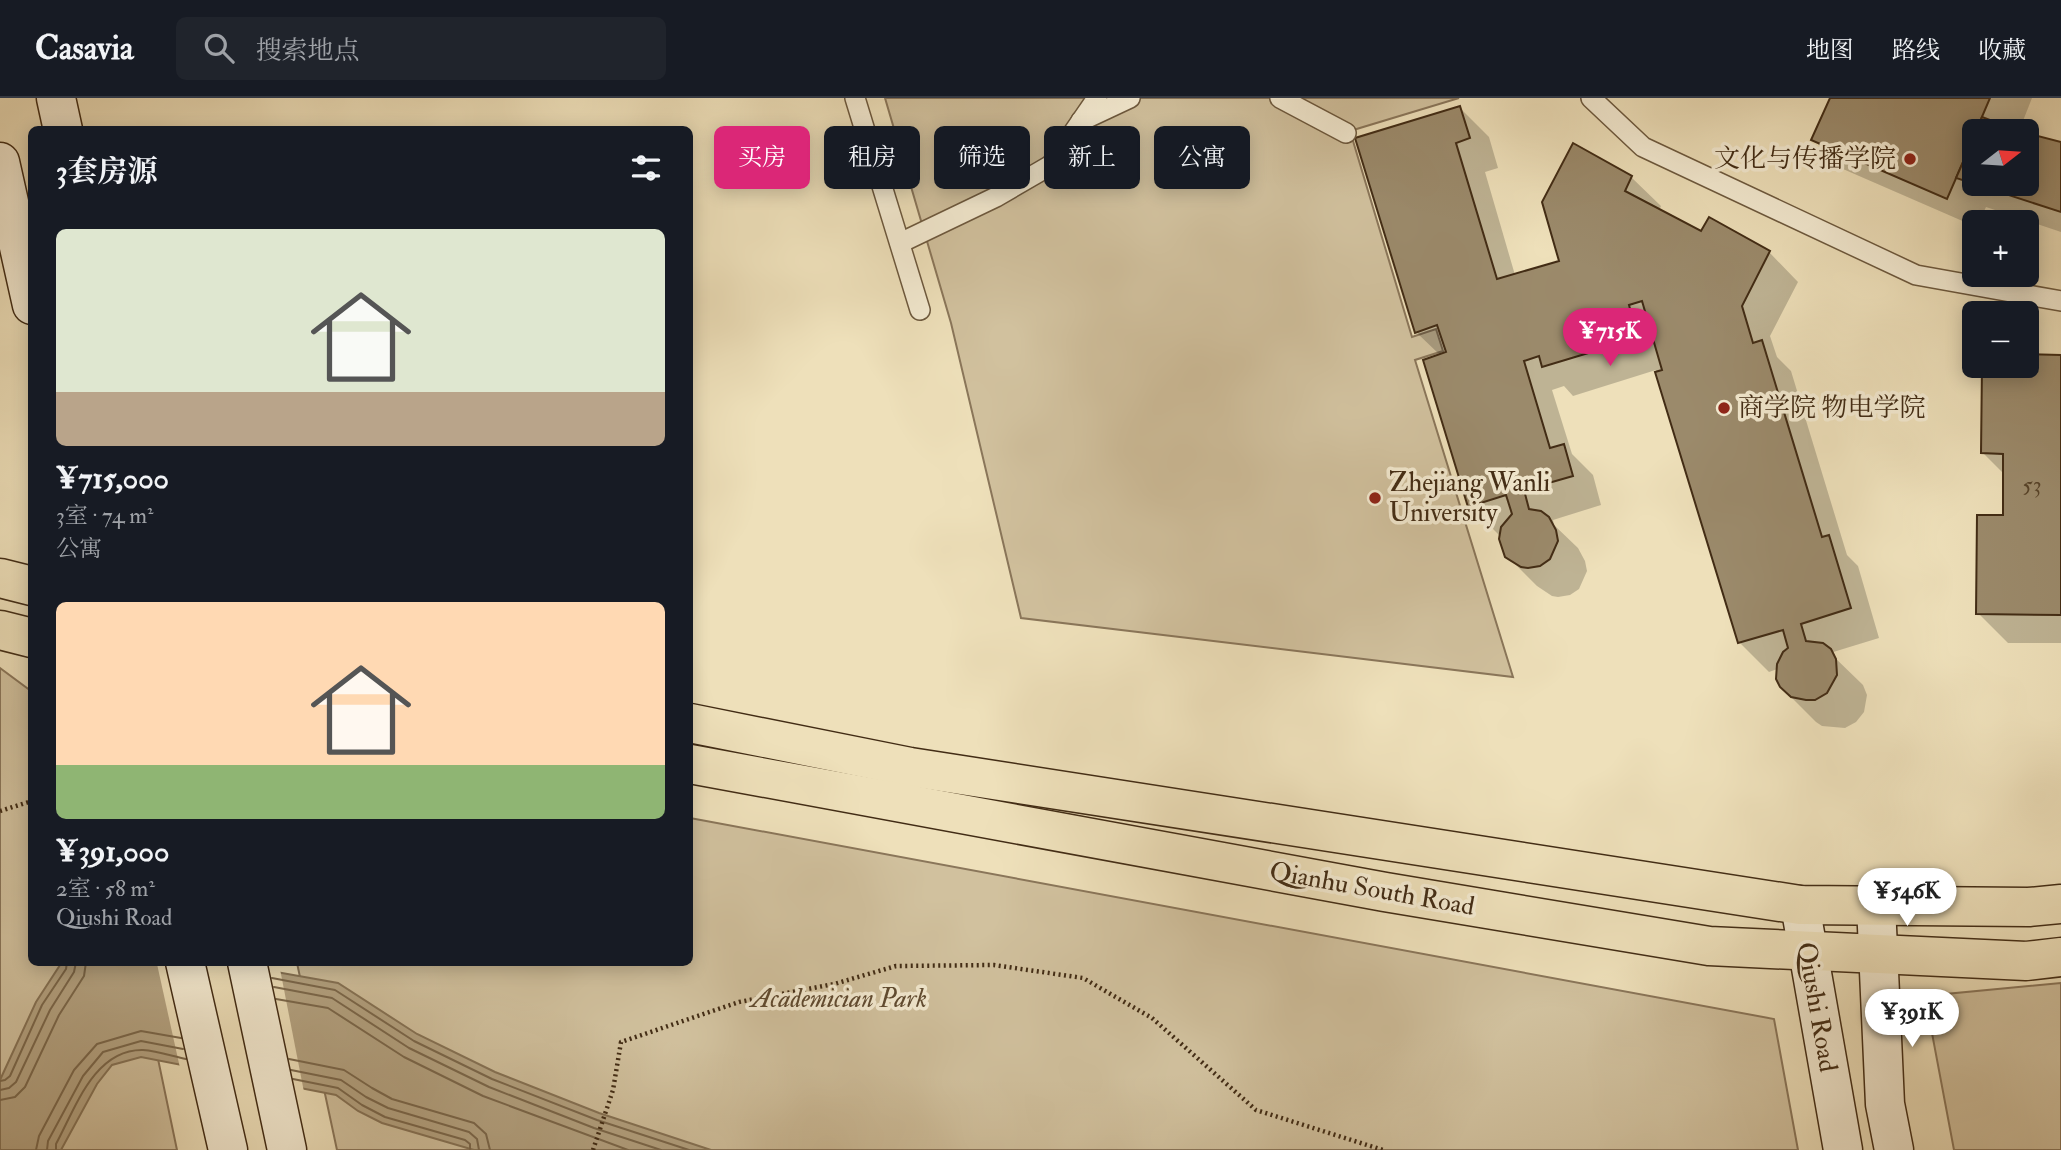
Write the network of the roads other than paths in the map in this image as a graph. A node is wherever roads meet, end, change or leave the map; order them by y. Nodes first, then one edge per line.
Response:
1 (56, 98) edge
2 (855, 98) edge
3 (1097, 98) edge
4 (1130, 98) edge
5 (1280, 98) edge
6 (1591, 98) edge
7 (1080, 121) junction
8 (61, 126) edge
9 (1346, 133) dead end
10 (0, 162) edge
11 (900, 243) junction
12 (28, 287) edge
13 (2061, 301) edge
14 (920, 310) dead end
15 (0, 578) edge
16 (28, 585) edge
17 (0, 630) edge
18 (28, 637) edge
19 (693, 724) edge
20 (693, 765) edge
21 (2061, 904) edge
22 (1800, 905) junction
23 (1876, 905) junction
24 (1808, 950) junction
25 (1878, 954) junction
26 (2061, 957) edge
27 (186, 966) edge
28 (248, 966) edge
29 (283, 1133) edge
30 (228, 1150) edge
31 (1843, 1150) edge
32 (1895, 1150) edge

1 - 8 main road
2 - 11 lane
3 - 7 lane
4 - 7 lane
5 - 9 lane
6 - 13 lane
7 - 11 lane
10 - 12 main road
11 - 14 lane
15 - 16 main road
17 - 18 main road
19 - 22 main road, Qianhu South Road
20 - 24 main road, Qianhu South Road
21 - 23 main road, Qianhu South Road
22 - 23 main road, Qianhu South Road
22 - 24 main road, Qiushi Road
23 - 25 main road
24 - 25 main road, Qianhu South Road
24 - 31 main road, Qiushi Road
25 - 26 main road, Qianhu South Road
25 - 32 main road
27 - 30 main road
28 - 29 main road

